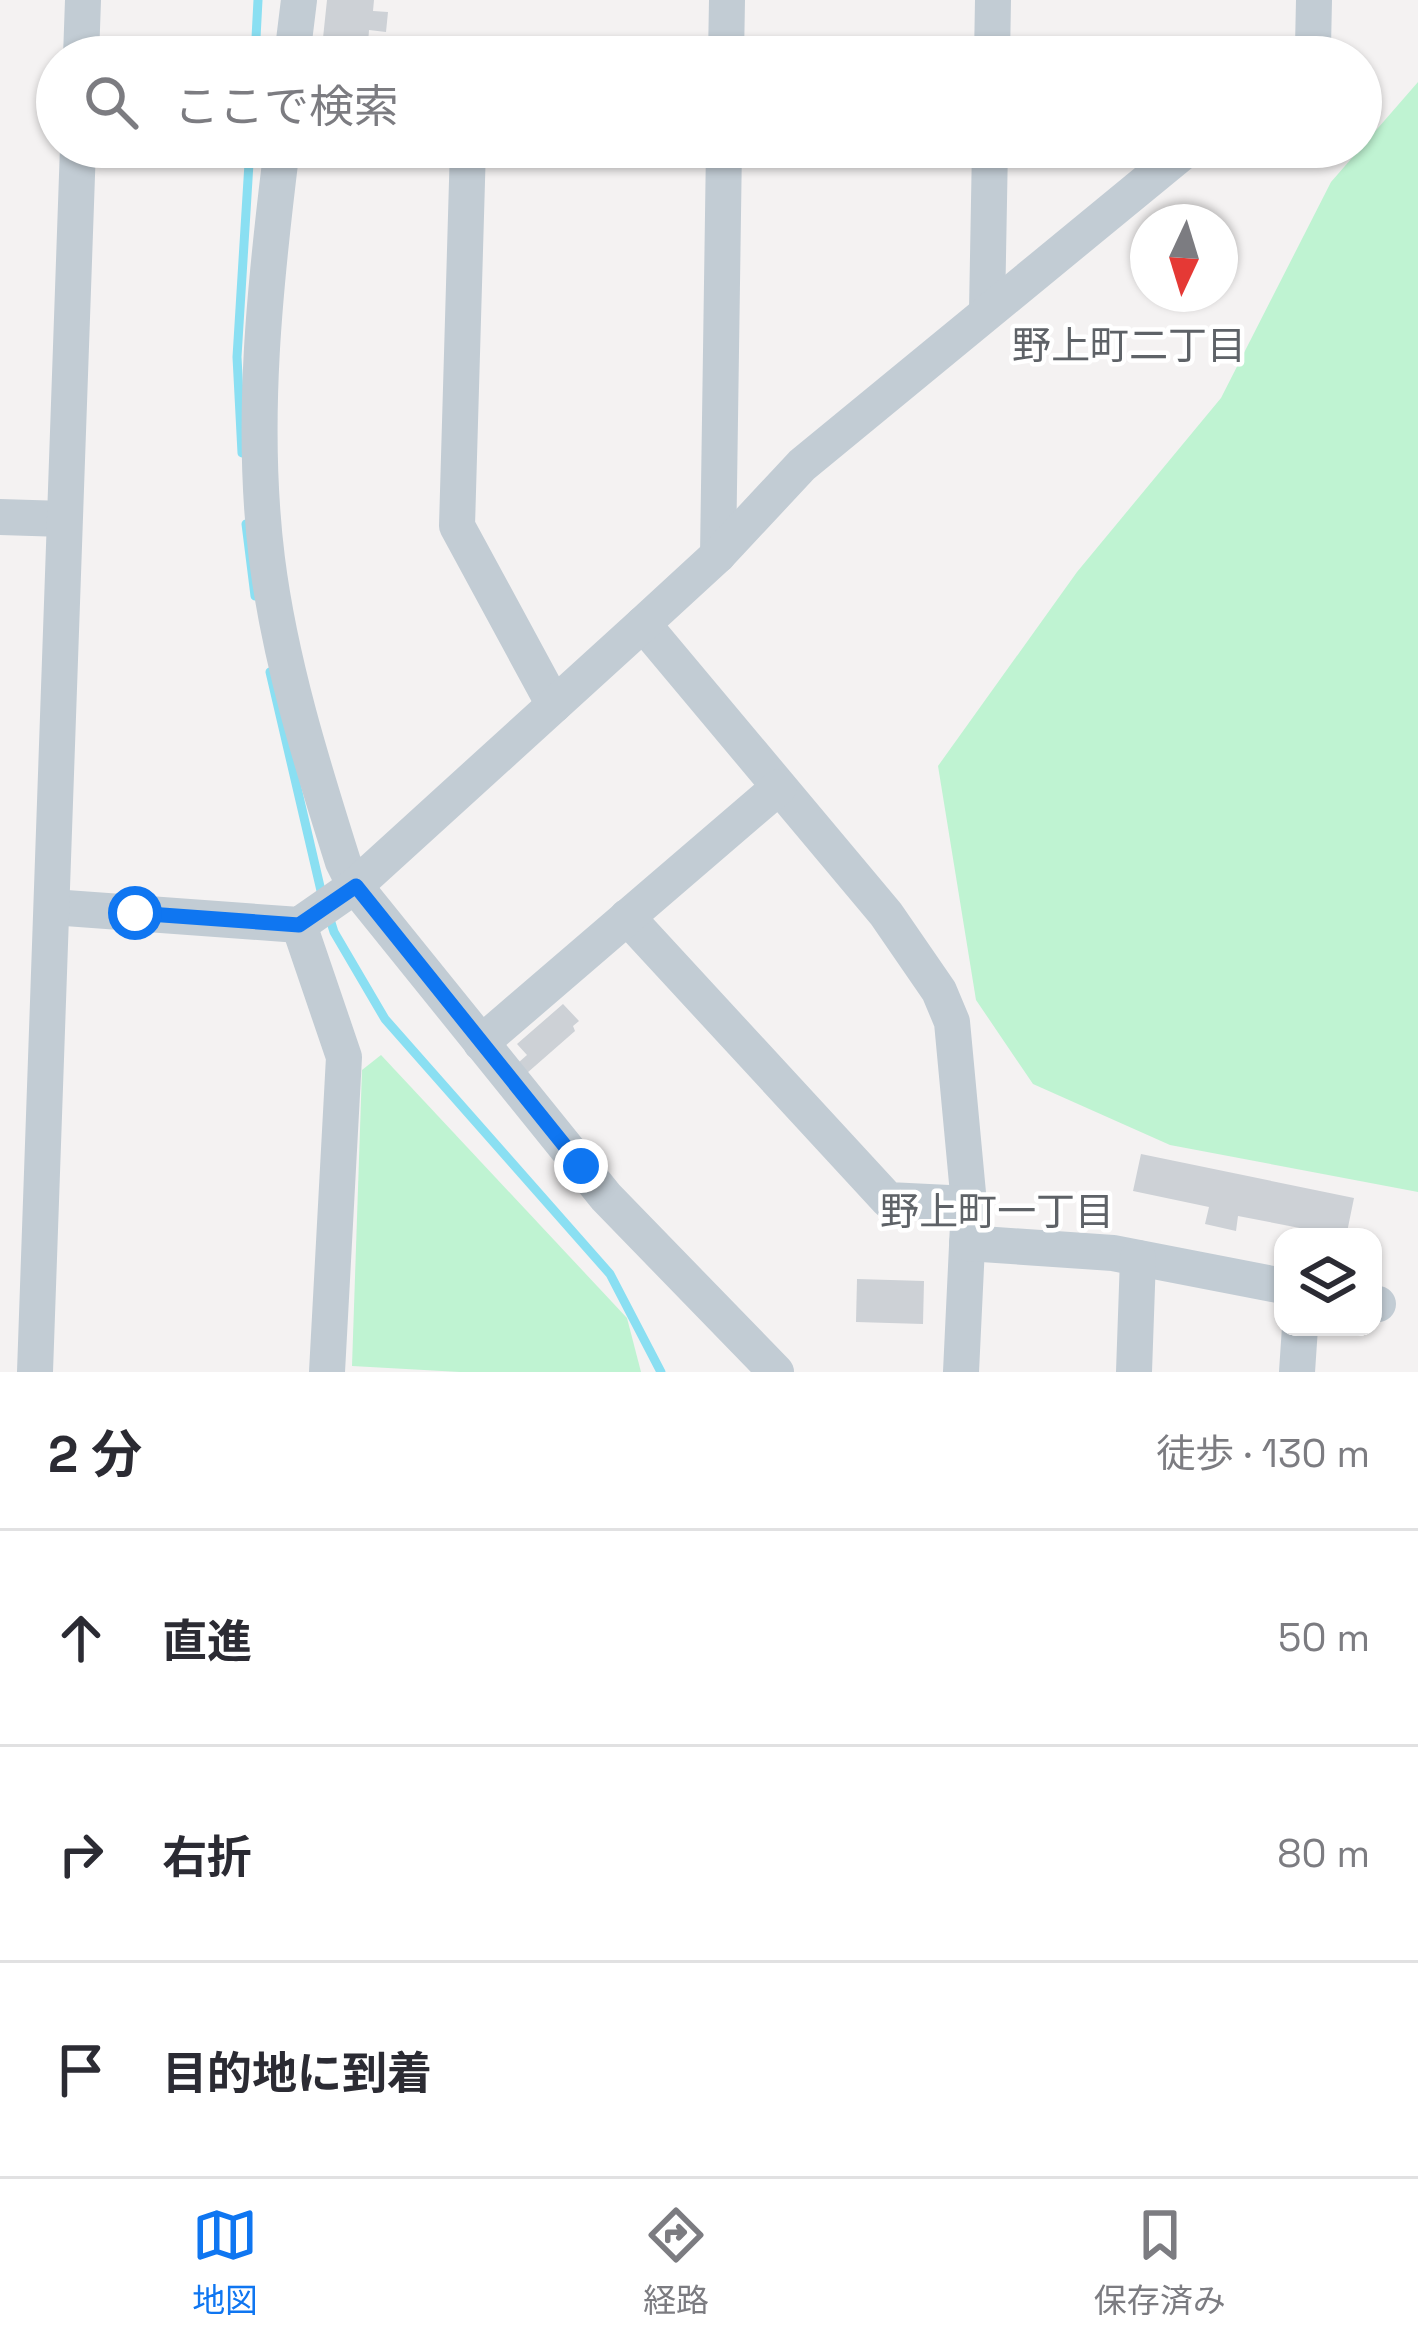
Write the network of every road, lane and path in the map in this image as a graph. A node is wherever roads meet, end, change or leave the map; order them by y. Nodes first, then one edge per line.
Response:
1 (83, 0) edge
2 (299, 0) edge
3 (727, 0) edge
4 (993, 0) edge
5 (1314, 0) edge
6 (82, 36) edge
7 (295, 36) edge
8 (726, 36) edge
9 (992, 36) edge
10 (1313, 36) edge
11 (77, 168) edge
12 (280, 168) edge
13 (467, 168) edge
14 (724, 168) edge
15 (990, 168) edge
16 (1163, 168) edge
17 (987, 310) junction
18 (0, 517) edge
19 (64, 519) junction
20 (718, 555) junction
21 (643, 624) junction
22 (554, 705) junction
23 (779, 787) junction
24 (356, 886) junction
25 (52, 907) junction
26 (627, 917) junction
27 (299, 925) junction
28 (481, 1043) junction
29 (969, 1204) junction
30 (967, 1243) junction
31 (1138, 1258) junction
32 (1274, 1284) edge
33 (1299, 1336) edge
34 (35, 1372) edge
35 (327, 1372) edge
36 (776, 1372) edge
37 (961, 1372) edge
38 (1134, 1372) edge
39 (1297, 1372) edge

1 - 6 street
2 - 7 street
3 - 8 street
4 - 9 street
5 - 10 street
11 - 19 street
12 - 24 street
13 - 22 street
14 - 20 street
15 - 17 street
16 - 17 street
17 - 20 street
18 - 19 street
19 - 25 street
20 - 21 street
21 - 22 street
21 - 23 street
22 - 24 street
23 - 26 street
23 - 29 street
24 - 27 street
24 - 28 street
25 - 27 street
25 - 34 street
26 - 28 street
26 - 29 street
27 - 35 street
28 - 36 street
29 - 30 street
30 - 31 street
30 - 37 street
31 - 32 street
31 - 38 street
33 - 39 street

